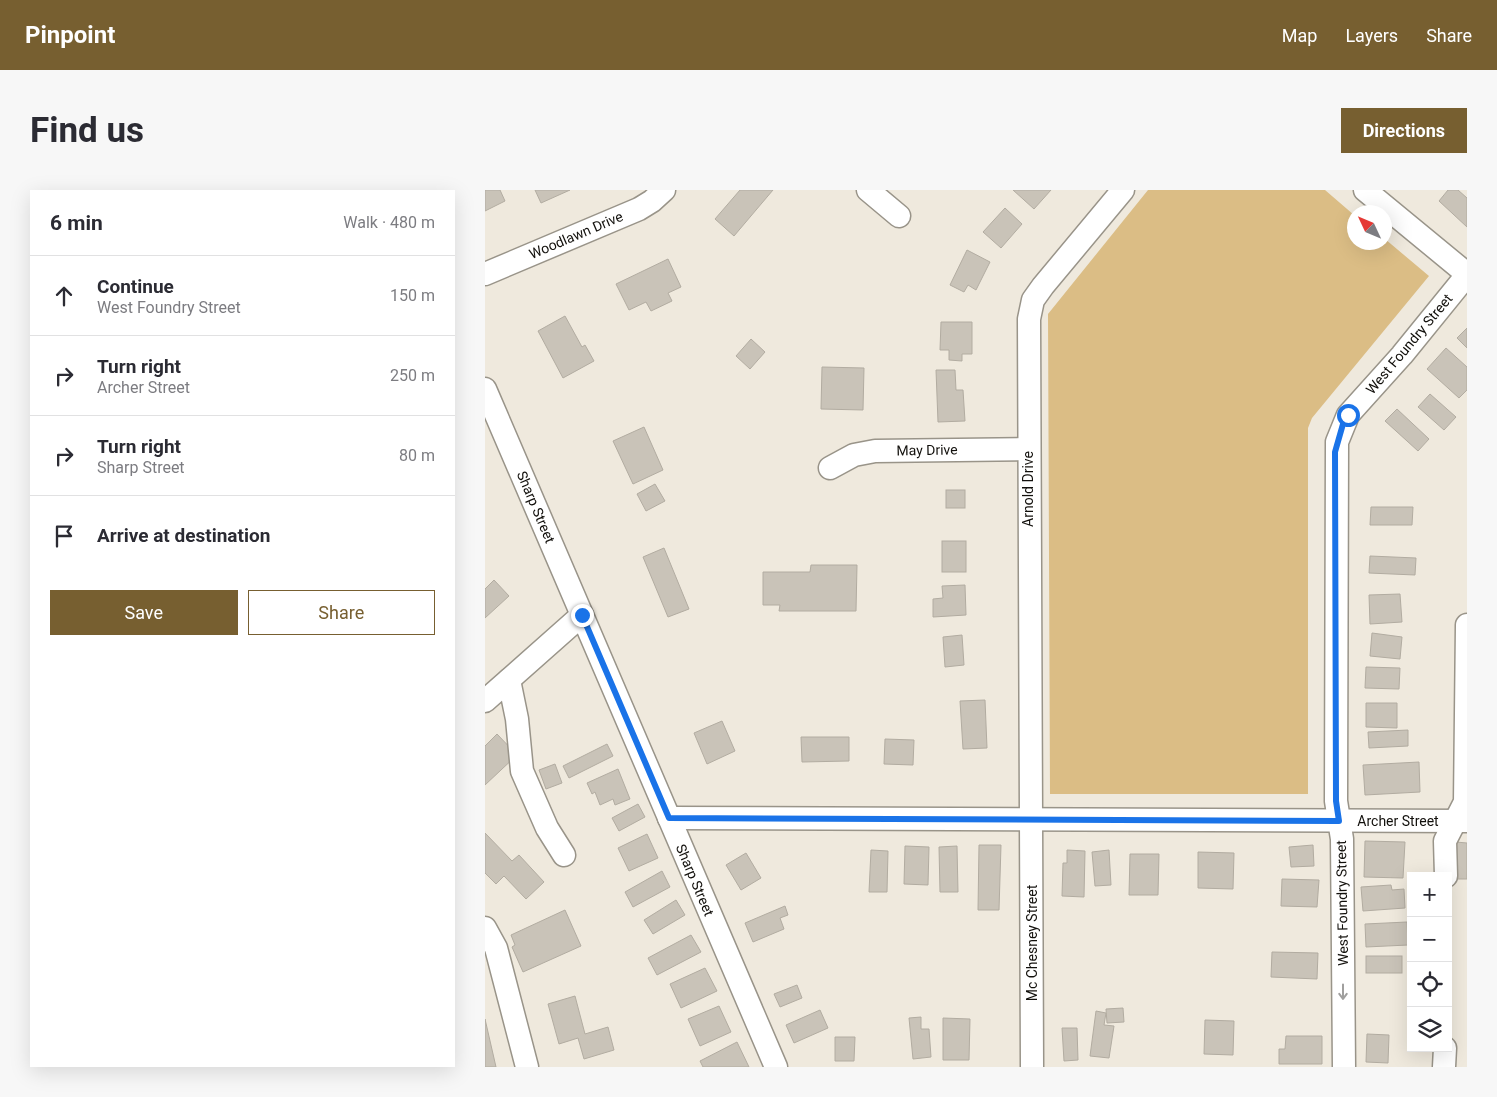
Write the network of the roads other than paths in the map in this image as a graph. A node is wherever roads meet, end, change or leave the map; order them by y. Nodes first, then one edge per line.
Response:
1 (664, 190) edge
2 (868, 190) edge
3 (1123, 190) edge
4 (1365, 190) edge
5 (899, 216) dead end
6 (485, 274) edge
7 (1467, 275) edge
8 (485, 389) edge
9 (1028, 449) junction
10 (830, 468) dead end
11 (582, 615) junction
12 (1467, 625) edge
13 (509, 680) junction
14 (485, 701) edge
15 (669, 818) junction
16 (1031, 820) junction
17 (1339, 821) junction
18 (1461, 821) edge
19 (564, 855) dead end
20 (1446, 872) edge
21 (485, 928) edge
22 (1445, 1052) edge
23 (527, 1067) edge
24 (776, 1067) edge
25 (1032, 1067) edge
26 (1344, 1067) edge
27 (1444, 1067) edge

1 - 6 street, Woodlawn Drive
2 - 5 street
3 - 9 street, Arnold Drive
4 - 7 street
7 - 17 street, West Foundry Street
8 - 11 street, Sharp Street
9 - 10 street, May Drive
9 - 16 street, Arnold Drive
11 - 13 street
11 - 15 street, Sharp Street
12 - 18 street
13 - 14 street
13 - 19 street
15 - 16 street, Archer Street
15 - 24 street, Sharp Street
16 - 17 street, Archer Street
16 - 25 street, Mc Chesney Street
17 - 18 street, Archer Street
17 -> 26 street, West Foundry Street
18 - 20 street
21 - 23 street
22 - 27 street

